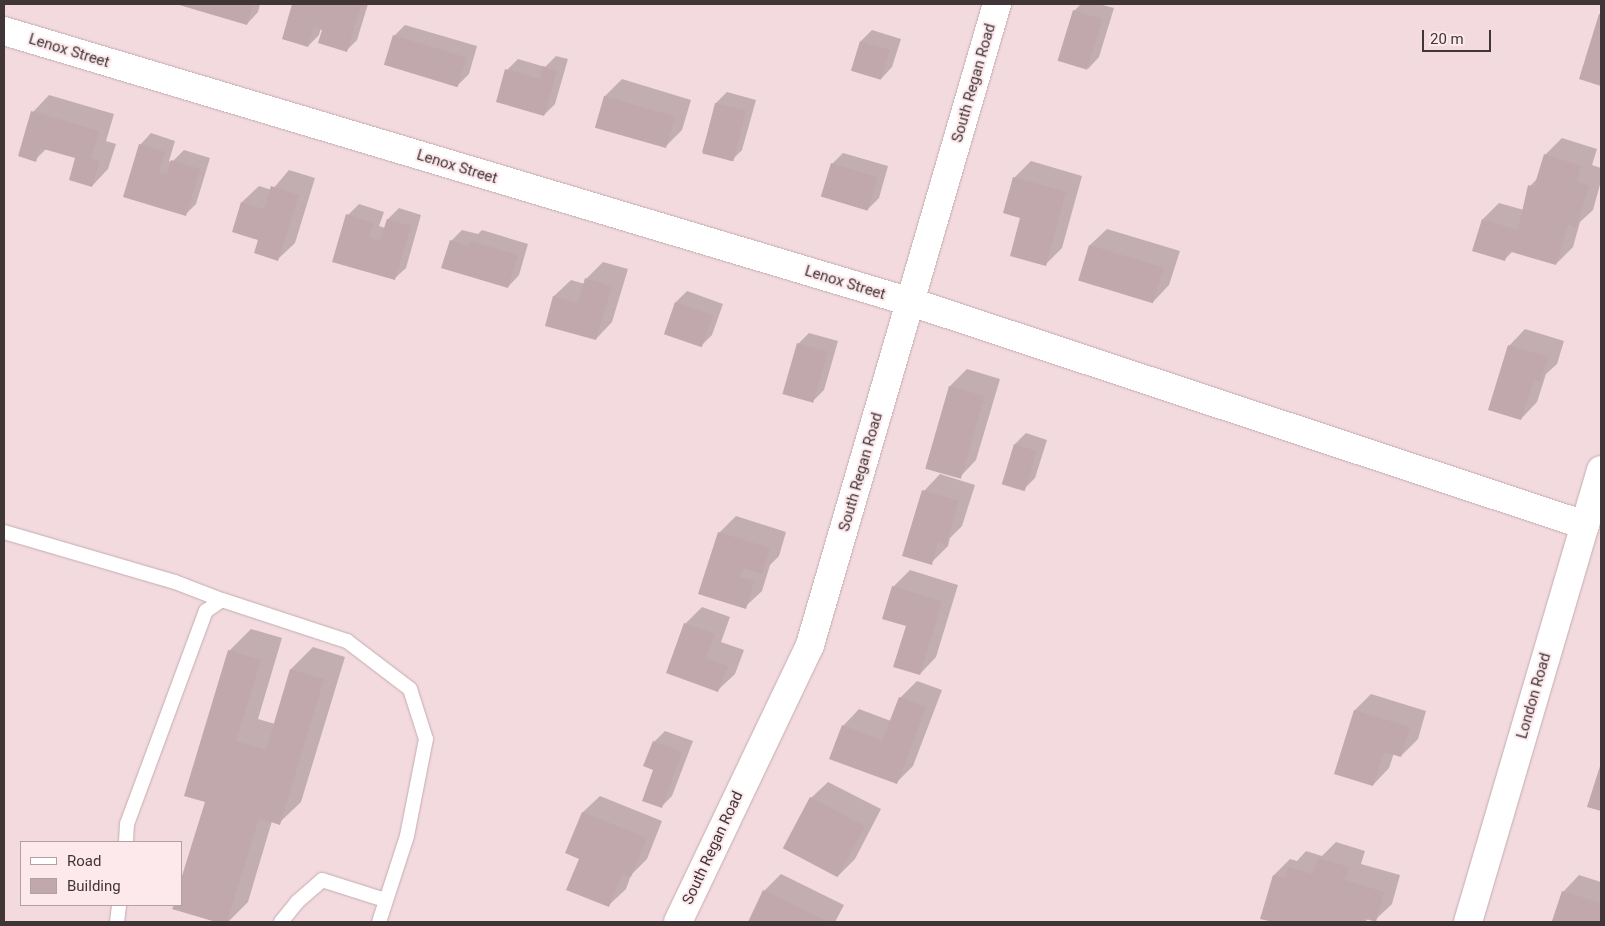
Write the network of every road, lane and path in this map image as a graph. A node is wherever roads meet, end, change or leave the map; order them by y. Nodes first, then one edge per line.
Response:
1 (997, 4) edge
2 (4, 31) edge
3 (911, 302) junction
4 (1601, 470) edge
5 (1585, 525) junction
6 (4, 532) edge
7 (222, 600) junction
8 (126, 841) edge
9 (385, 900) junction
10 (120, 906) edge
11 (117, 922) edge
12 (281, 922) edge
13 (379, 922) edge
14 (678, 922) edge
15 (1468, 922) edge

1 - 3 street, South Regan Road
2 - 3 street, Lenox Street
3 - 5 street, Lenox Street
3 - 14 street, South Regan Road
4 - 5 street, London Road
5 - 15 street, London Road
6 - 7 lane
7 - 8 lane
7 - 9 lane
9 - 12 lane
9 - 13 lane
10 - 11 lane

